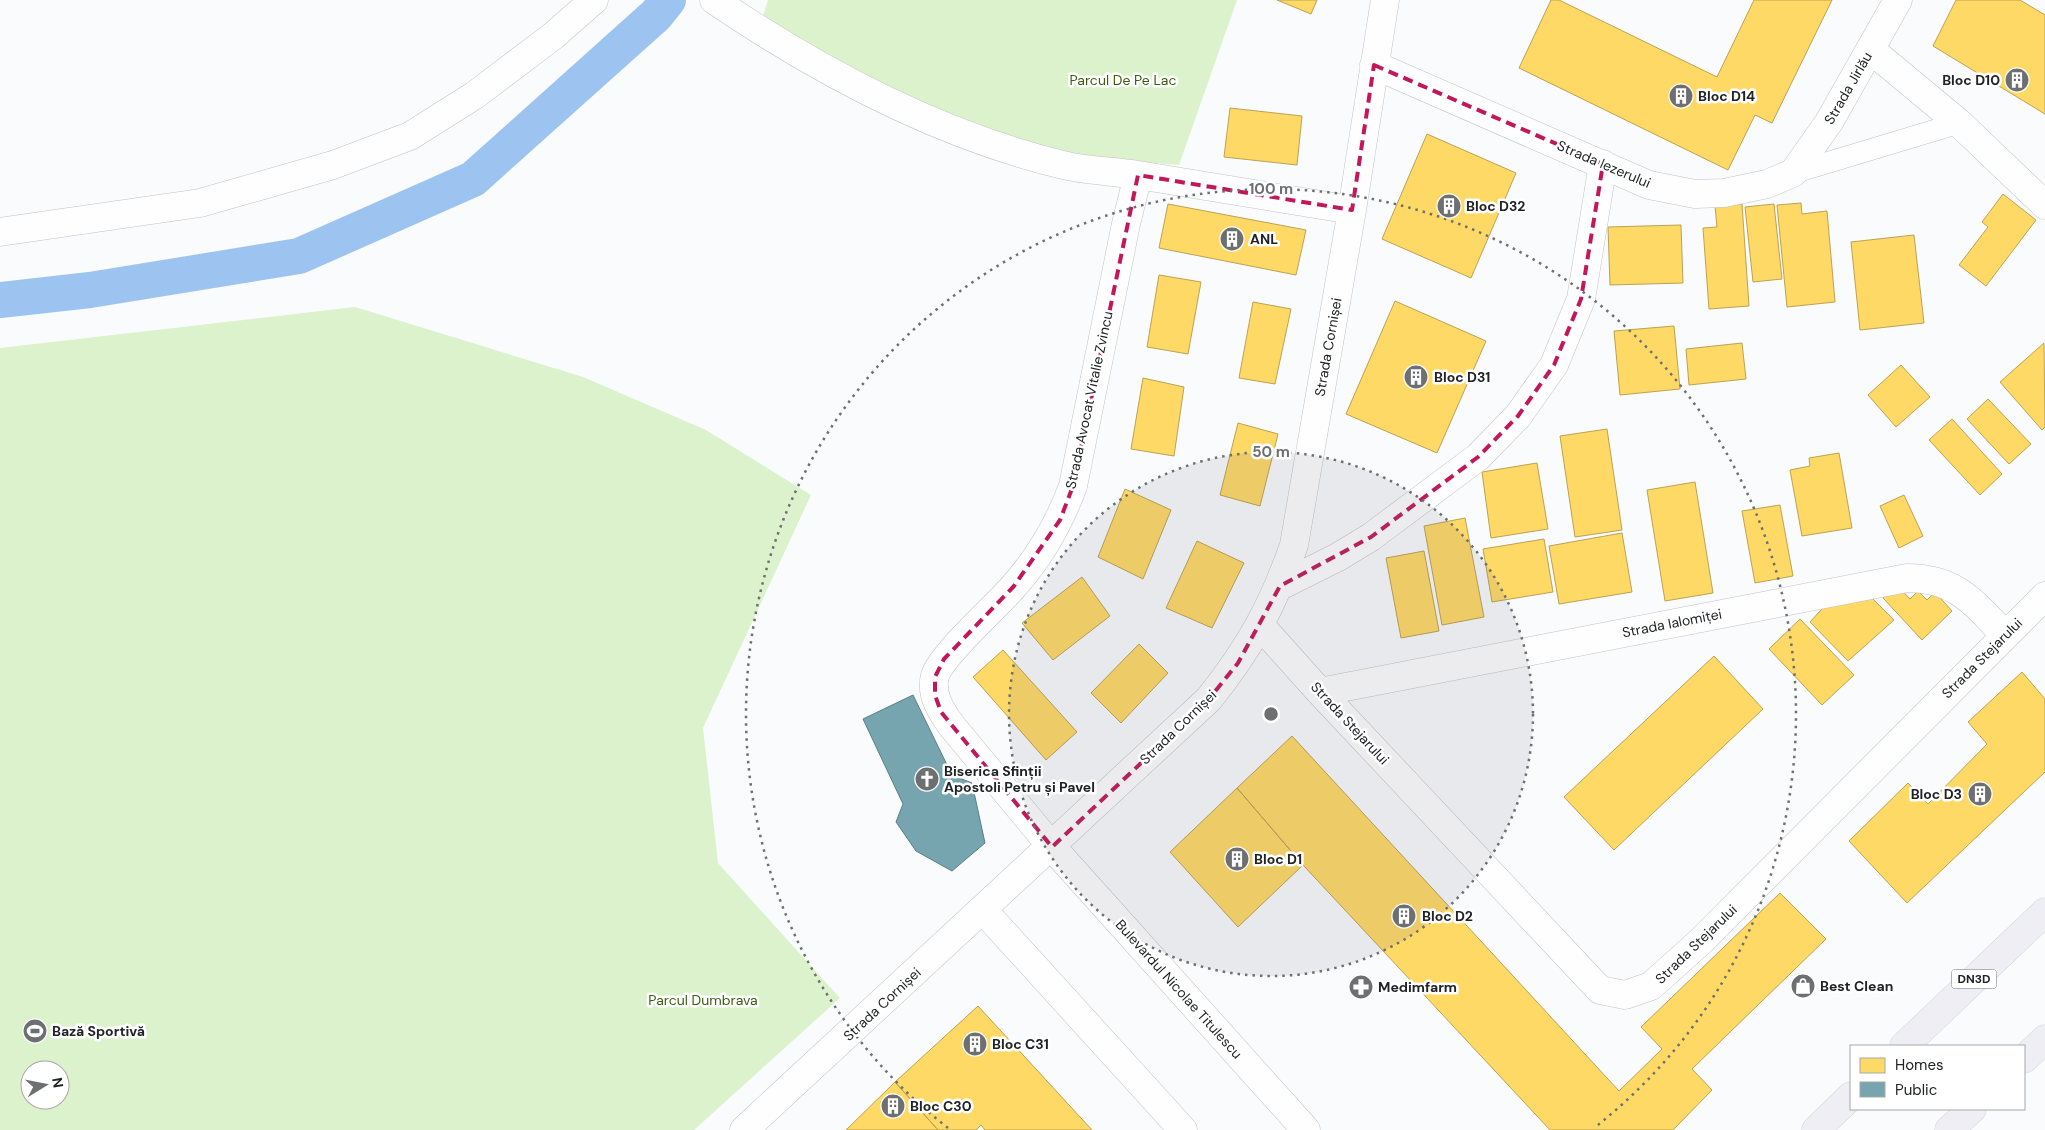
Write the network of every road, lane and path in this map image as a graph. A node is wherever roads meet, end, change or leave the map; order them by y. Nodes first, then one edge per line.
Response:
1 (594, 0) edge
2 (1385, 0) edge
3 (1898, 0) edge
4 (715, 1) edge
5 (1871, 50) junction
6 (1374, 65) junction
7 (1959, 123) junction
8 (1603, 164) junction
9 (1793, 173) junction
10 (1138, 175) junction
11 (2045, 205) edge
12 (1352, 210) junction
13 (0, 232) edge
14 (1280, 586) junction
15 (2045, 596) edge
16 (1260, 625) junction
17 (2005, 635) junction
18 (1320, 692) junction
19 (1052, 847) junction
20 (983, 910) junction
21 (2045, 912) edge
22 (2045, 1039) edge
23 (1905, 1045) edge
24 (2025, 1058) edge
25 (1850, 1097) edge
26 (1971, 1110) edge
27 (744, 1130) edge
28 (1183, 1130) edge
29 (1306, 1130) edge
30 (1816, 1130) edge
31 (1949, 1130) edge

1 - 13 street
2 - 6 street, Strada Cornișei
3 - 5 street, Strada Jirlău
4 - 10 street
5 - 7 street
5 - 9 street, Strada Jirlău
6 - 8 street, Strada Iezerului
6 - 12 street, Strada Cornișei
7 - 9 lane, Strada Iezerului
7 - 11 street
8 - 9 street, Strada Iezerului
8 - 14 street
10 - 12 street
10 - 19 street, Strada Avocat Vitalie Zvincu
12 - 14 street, Strada Cornișei
14 - 16 street, Strada Cornișei
15 - 17 street, Strada Stejarului
16 - 18 street, Strada Stejarului
16 - 19 street, Strada Cornișei
17 - 18 street, Strada Ialomiței
17 - 18 street, Strada Stejarului
19 - 20 street, Strada Cornișei
19 - 29 street, Bulevardul Nicolae Titulescu
20 - 27 street, Strada Cornișei
20 - 28 street
21 - 23 main road, DN3D
22 - 24 main road
25 - 30 main road
26 - 31 main road

